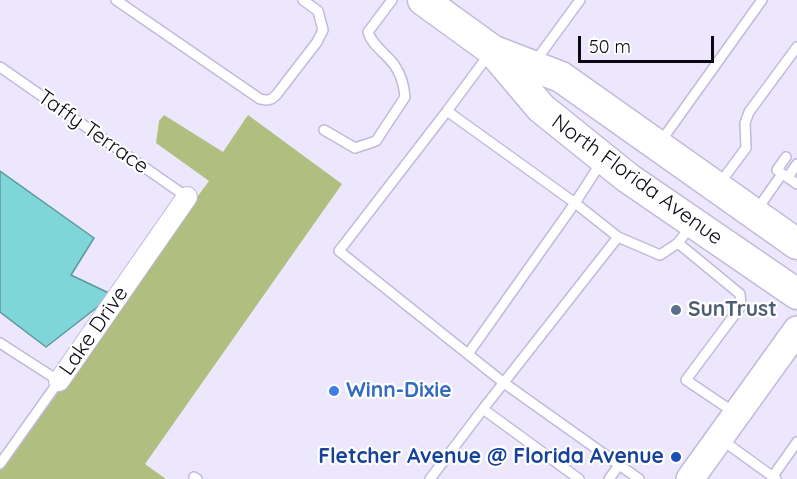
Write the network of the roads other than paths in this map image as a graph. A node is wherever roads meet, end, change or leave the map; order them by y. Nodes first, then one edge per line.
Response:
1 (116, 0) edge
2 (303, 0) edge
3 (392, 0) edge
4 (423, 0) edge
5 (580, 0) edge
6 (762, 0) edge
7 (797, 47) edge
8 (492, 50) junction
9 (532, 66) junction
10 (0, 67) edge
11 (447, 111) junction
12 (324, 129) dead end
13 (658, 146) junction
14 (786, 157) dead end
15 (604, 158) junction
16 (797, 164) edge
17 (785, 176) junction
18 (797, 184) edge
19 (717, 188) junction
20 (187, 197) joint
21 (575, 203) junction
22 (754, 213) junction
23 (686, 233) junction
24 (618, 237) junction
25 (797, 244) edge
26 (797, 294) edge
27 (797, 330) edge
28 (0, 342) edge
29 (468, 354) junction
30 (59, 381) junction
31 (504, 383) junction
32 (483, 409) junction
33 (737, 414) junction
34 (719, 438) junction
35 (797, 442) edge
36 (0, 464) edge
37 (619, 465) junction
38 (774, 478) edge
39 (430, 479) edge
40 (579, 479) edge
41 (609, 479) edge
42 (639, 479) edge
43 (690, 479) edge

1 - 2 lane
3 - 12 lane
4 - 8 main road, North Florida Avenue
5 - 9 lane
6 - 13 lane
7 - 19 lane
8 - 9 main road, North Florida Avenue
8 - 11 lane
8 - 15 main road, North Florida Avenue
9 - 13 main road, North Florida Avenue
10 - 20 lane, Taffy Terrace
11 - 21 lane
11 - 29 lane
13 - 19 main road, North Florida Avenue
14 - 17 lane
15 - 21 lane
15 - 23 main road, North Florida Avenue
16 - 17 lane
17 - 18 lane
17 - 22 lane
19 - 22 main road, North Florida Avenue
20 - 30 street, Lake Drive
21 - 24 lane
21 - 29 lane
22 - 25 main road, North Florida Avenue
23 - 24 lane
23 - 26 main road, North Florida Avenue
23 - 33 lane
24 - 31 lane
27 - 33 main road
28 - 30 lane
29 - 31 lane
30 - 36 lane, Lake Drive
31 - 32 lane
31 - 37 lane
32 - 39 lane
32 - 40 lane
33 - 34 main road
34 - 38 lane
34 - 43 main road
35 - 38 lane
37 - 41 lane
37 - 42 lane

